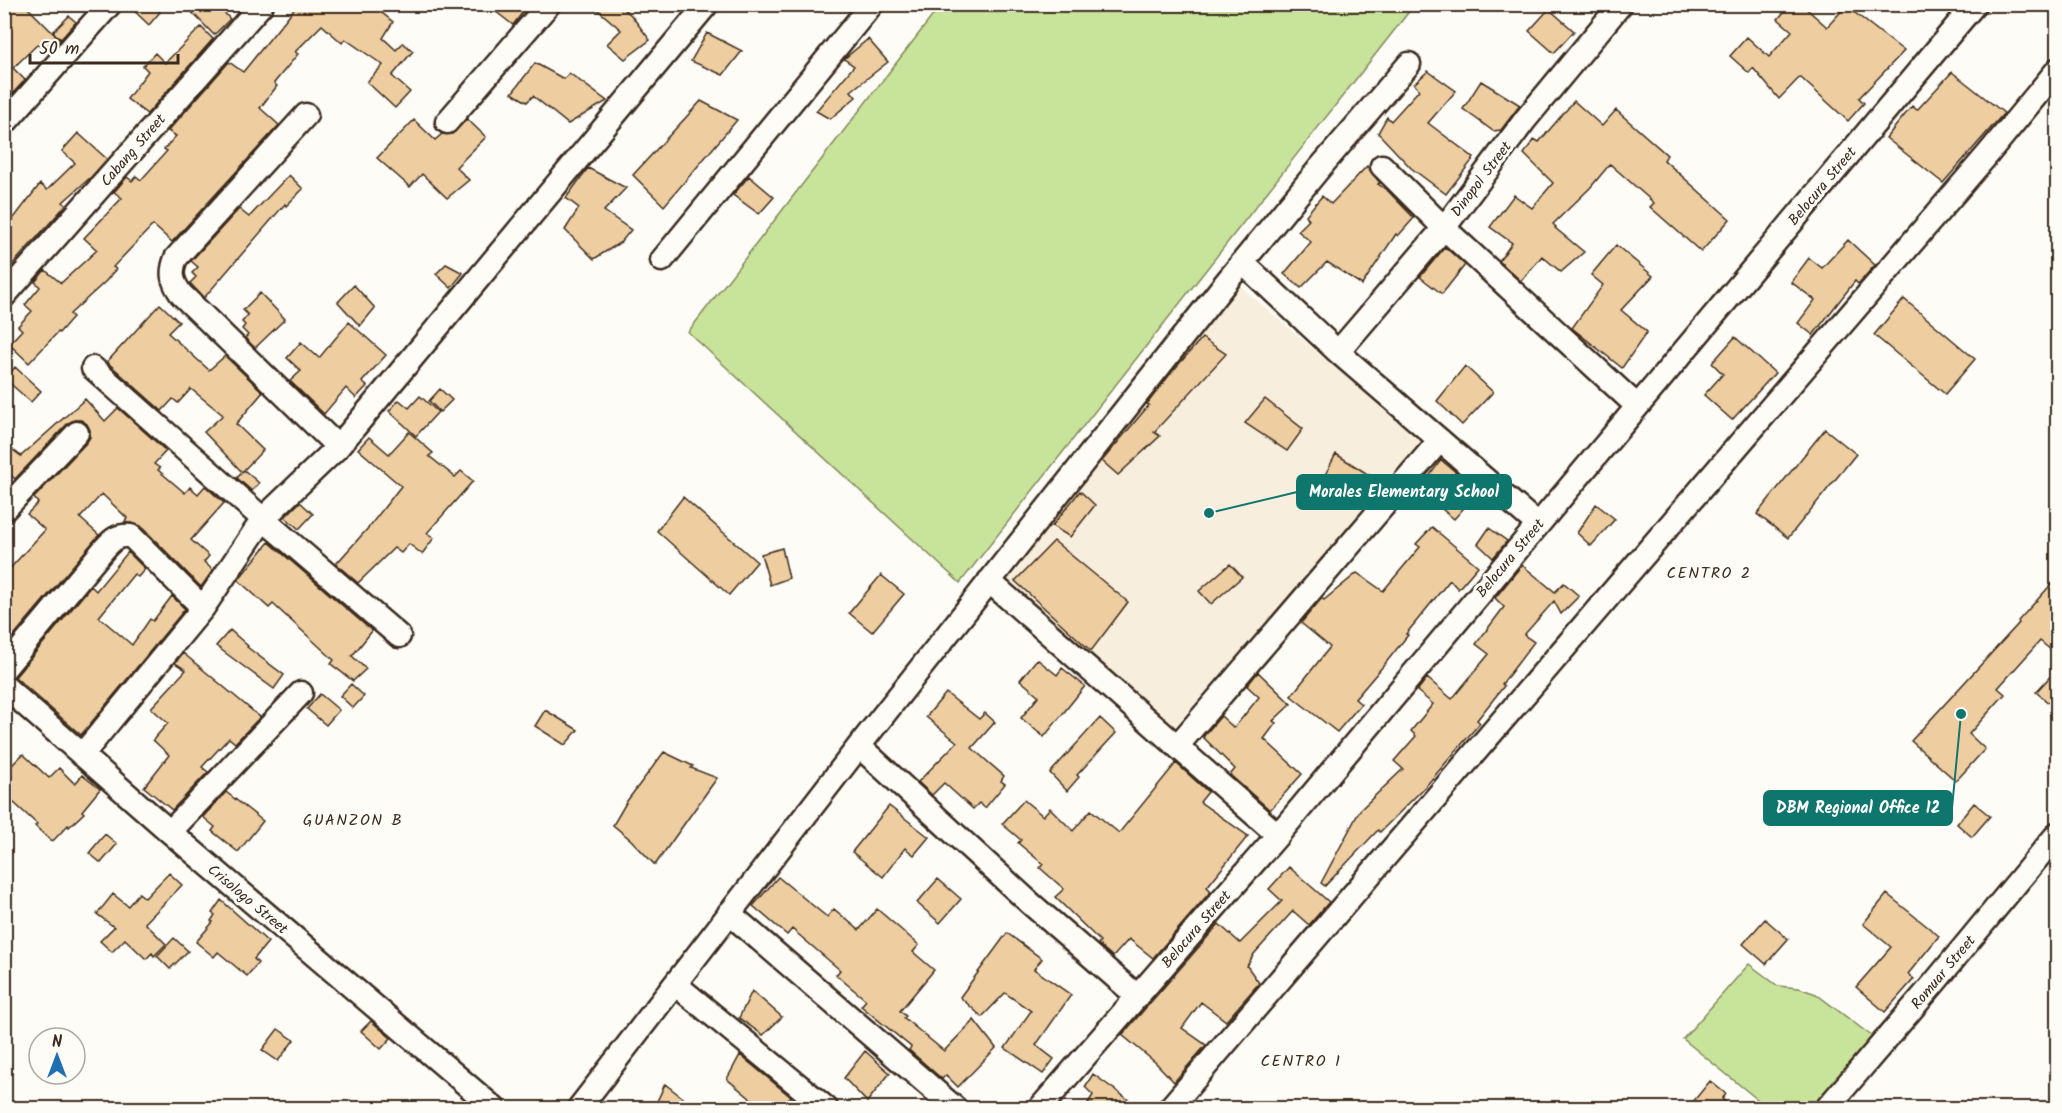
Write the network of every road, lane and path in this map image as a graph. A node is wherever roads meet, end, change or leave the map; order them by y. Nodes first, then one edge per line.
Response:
1 (110, 4) edge
2 (262, 4) edge
3 (549, 4) edge
4 (707, 4) edge
5 (872, 4) edge
6 (1621, 4) edge
7 (1975, 4) edge
8 (1409, 64) dead end
9 (2058, 69) edge
10 (306, 115) dead end
11 (447, 122) dead end
12 (4, 124) edge
13 (1382, 166) dead end
14 (1444, 228) junction
15 (662, 260) dead end
16 (1243, 263) junction
17 (4, 296) edge
18 (1338, 352) junction
19 (93, 368) dead end
20 (1637, 406) junction
21 (78, 433) dead end
22 (1440, 440) junction
23 (338, 447) junction
24 (4, 510) edge
25 (263, 519) junction
26 (1538, 525) junction
27 (989, 581) junction
28 (203, 608) junction
29 (399, 636) dead end
30 (4, 669) edge
31 (4, 686) edge
32 (301, 693) dead end
33 (1178, 745) junction
34 (859, 746) junction
35 (82, 754) junction
36 (170, 832) junction
37 (2058, 833) edge
38 (1278, 835) junction
39 (729, 913) junction
40 (675, 984) junction
41 (1137, 996) junction
42 (494, 1108) edge
43 (579, 1108) edge
44 (826, 1108) edge
45 (955, 1108) edge
46 (1040, 1108) edge
47 (1170, 1108) edge
48 (1827, 1108) edge

1 - 12 street
2 - 17 street, Cabang Street
3 - 11 street
4 - 23 street
5 - 15 street
6 - 14 street, Dinopol Street
7 - 20 street, Belocura Street
8 - 16 street
9 - 47 street
10 - 23 street
13 - 14 street
14 - 18 street, Dinopol Street
14 - 20 street
16 - 18 street
16 - 27 street
18 - 22 street
19 - 25 street
20 - 26 street, Belocura Street
21 - 24 street
22 - 26 street
22 - 33 street
23 - 25 street
25 - 28 street
25 - 29 street
26 - 38 street, Belocura Street
27 - 33 street
27 - 34 street
28 - 30 street
28 - 35 street
31 - 35 street, Crisologo Street
32 - 36 street
33 - 38 street
34 - 39 street
34 - 41 street
35 - 36 street, Crisologo Street
36 - 42 street, Crisologo Street
37 - 48 street, Romuar Street
38 - 41 street, Belocura Street
39 - 40 street
39 - 45 street
40 - 43 street
40 - 44 street
41 - 46 street, Belocura Street

